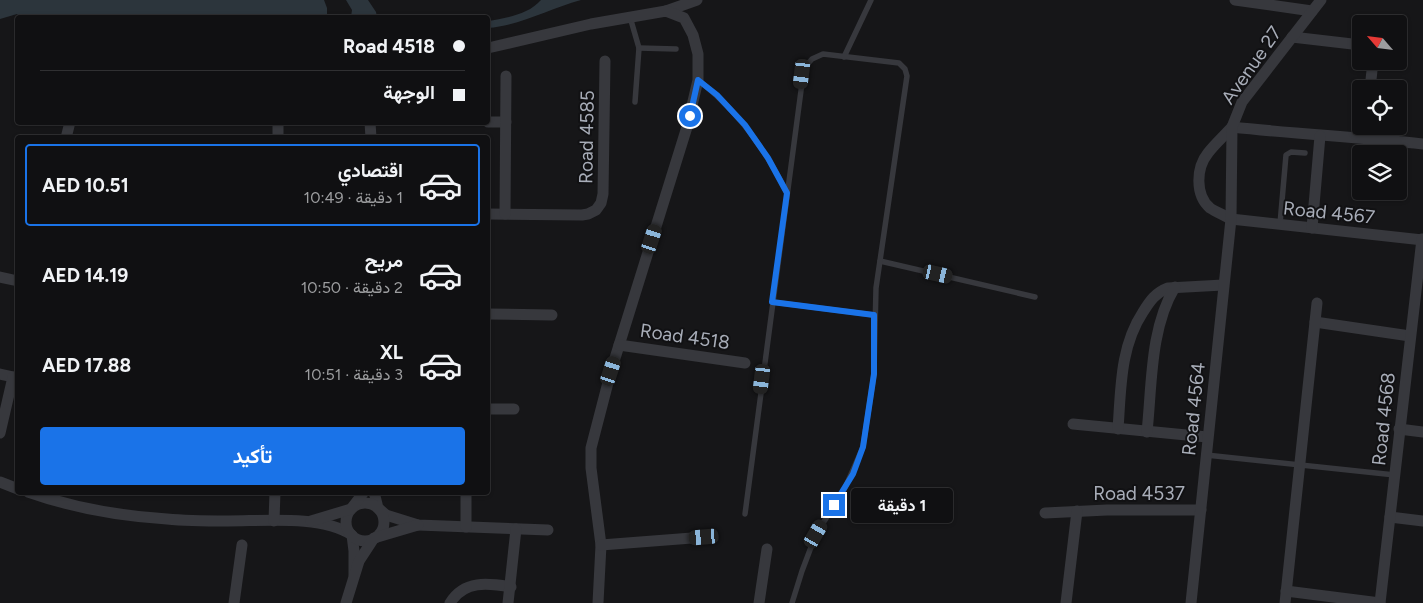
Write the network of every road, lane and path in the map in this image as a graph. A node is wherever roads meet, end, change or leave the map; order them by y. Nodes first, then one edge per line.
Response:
1 (697, 0) edge
2 (871, 0) edge
3 (1235, 0) edge
4 (1321, 0) edge
5 (666, 11) junction
6 (1312, 11) junction
7 (630, 17) junction
8 (1292, 37) junction
9 (1352, 43) edge
10 (490, 48) edge
11 (639, 48) junction
12 (676, 49) dead end
13 (844, 57) junction
14 (605, 61) dead end
15 (506, 76) dead end
16 (698, 80) junction
17 (635, 102) dead end
18 (490, 122) edge
19 (506, 122) junction
20 (1232, 127) junction
21 (1352, 133) edge
22 (1380, 135) edge
23 (1320, 136) junction
24 (1423, 144) edge
25 (1305, 153) dead end
26 (787, 193) junction
27 (490, 214) edge
28 (505, 214) junction
29 (1231, 219) junction
30 (1280, 224) junction
31 (1312, 228) junction
32 (1423, 239) edge
33 (880, 261) junction
34 (0, 277) edge
35 (15, 280) edge
36 (1224, 285) junction
37 (1175, 287) junction
38 (1035, 297) dead end
39 (772, 302) junction
40 (1317, 303) dead end
41 (490, 314) edge
42 (552, 315) dead end
43 (874, 315) junction
44 (1315, 322) junction
45 (1410, 336) junction
46 (620, 345) junction
47 (746, 363) dead end
48 (0, 374) edge
49 (15, 378) edge
50 (490, 408) edge
51 (514, 409) dead end
52 (1073, 424) dead end
53 (1118, 429) junction
54 (1399, 429) junction
55 (1146, 432) junction
56 (1423, 432) edge
57 (0, 433) edge
58 (1207, 437) junction
59 (1206, 455) junction
60 (1300, 464) junction
61 (1395, 475) junction
62 (0, 482) edge
63 (15, 488) edge
64 (38, 495) edge
65 (275, 495) edge
66 (362, 495) edge
67 (375, 495) edge
68 (466, 495) edge
69 (378, 508) junction
70 (351, 509) junction
71 (1201, 510) junction
72 (1077, 511) junction
73 (745, 514) dead end
74 (1045, 514) dead end
75 (1390, 517) junction
76 (274, 521) junction
77 (1423, 521) edge
78 (309, 522) junction
79 (418, 525) junction
80 (466, 527) junction
81 (516, 529) junction
82 (548, 530) dead end
83 (352, 535) junction
84 (704, 537) dead end
85 (374, 538) junction
86 (242, 545) dead end
87 (601, 545) junction
88 (767, 549) dead end
89 (354, 574) junction
90 (511, 587) junction
91 (1286, 597) edge
92 (234, 603) edge
93 (346, 603) edge
94 (450, 603) edge
95 (508, 603) edge
96 (598, 603) edge
97 (759, 603) edge
98 (792, 603) edge
99 (1066, 603) edge
100 (1191, 603) edge
101 (1380, 603) edge

1 - 5 street
2 - 13 lane
3 - 6 street
4 - 6 street, Avenue 27
5 - 7 street
5 - 16 street, Road 4518
6 - 8 street, Avenue 27
7 - 10 street
7 - 11 lane
8 - 9 street
8 - 20 street, Avenue 27
11 - 12 lane
11 - 17 lane
13 - 26 lane
13 - 33 lane
14 - 28 street, Road 4585
15 - 19 street
16 - 26 lane
16 - 46 street, Road 4518
18 - 19 street
19 - 28 street
20 - 23 street
20 - 29 street, Avenue 27
20 - 29 street
21 - 23 street
22 - 24 street
23 - 31 street
25 - 30 lane
26 - 39 lane
27 - 28 street, Road 4585
29 - 30 street, Road 4567
29 - 36 street, Road 4564
30 - 31 street, Road 4567
31 - 32 street, Road 4567
32 - 45 street, Road 4568
33 - 38 lane
33 - 43 lane
34 - 35 street
36 - 37 street
36 - 58 street, Road 4564
37 - 53 street
37 - 55 street
39 - 43 lane
39 - 73 lane
40 - 44 street
41 - 42 street
43 - 98 lane
44 - 45 street
44 - 60 street
45 - 54 street, Road 4568
46 - 47 street, Road 4518
46 - 87 street, Road 4518
48 - 49 street
49 - 57 street
50 - 51 street
52 - 53 street
53 - 55 street
54 - 56 street
54 - 61 street, Road 4568
55 - 58 street
58 - 59 street, Road 4564
59 - 60 lane
59 - 71 street, Road 4564
60 - 61 lane
60 - 91 street
61 - 75 street, Road 4568
62 - 63 street
64 - 76 street
65 - 76 street
66 - 70 street
67 - 69 street
68 - 80 street
69 - 70 street
69 - 79 street
69 - 85 street
70 - 78 street
70 - 83 street
71 - 72 street, Road 4537
71 - 100 street, Road 4564
72 - 74 street, Road 4537
72 - 99 street, Road 4537
75 - 77 street
75 - 101 street, Road 4568
76 - 78 street
78 - 83 street
79 - 80 street
79 - 85 street
80 - 81 street
81 - 82 street
81 - 90 street
83 - 85 street
83 - 89 street
84 - 87 street
85 - 89 street
86 - 92 street
87 - 96 street, Road 4518
88 - 97 street
89 - 93 street
90 - 94 street
90 - 95 street
91 - 101 street

